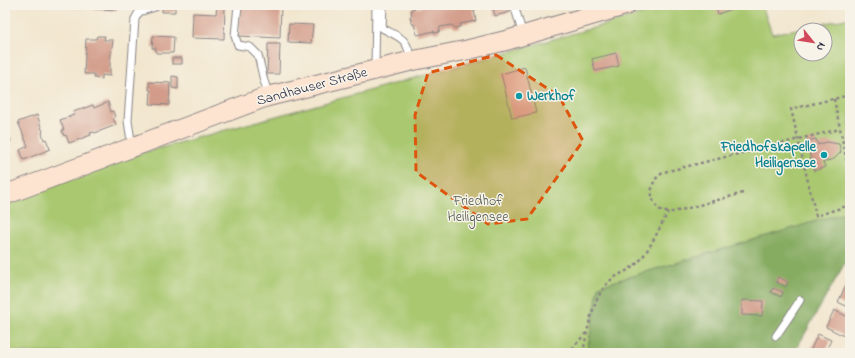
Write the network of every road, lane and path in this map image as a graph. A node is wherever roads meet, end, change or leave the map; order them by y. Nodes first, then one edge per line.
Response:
1 (155, 5) edge
2 (238, 5) edge
3 (376, 5) edge
4 (383, 5) edge
5 (514, 5) edge
6 (627, 5) edge
7 (523, 35) junction
8 (411, 61) junction
9 (376, 70) junction
10 (850, 95) edge
11 (270, 97) junction
12 (834, 99) junction
13 (840, 129) junction
14 (798, 139) junction
15 (132, 147) junction
16 (850, 177) edge
17 (743, 193) dead end
18 (5, 195) edge
19 (850, 205) edge
20 (668, 212) junction
21 (800, 300) dead end
22 (587, 333) junction
23 (776, 336) dead end
24 (568, 353) edge
25 (583, 353) edge

1 - 15 lane
2 - 11 lane
3 - 9 lane
4 - 8 lane
5 - 7 lane
6 - 7 main road, Sandhauser Straße
7 - 8 main road, Sandhauser Straße
8 - 9 main road, Sandhauser Straße
9 - 11 main road, Sandhauser Straße
10 - 12 path
11 - 15 main road, Sandhauser Straße
12 - 13 path
12 - 14 path
13 - 14 path
13 - 16 path
14 - 19 path
14 - 20 path
15 - 18 main road, Sandhauser Straße
17 - 20 path
20 - 22 path
21 - 23 lane
22 - 24 path
22 - 25 path

